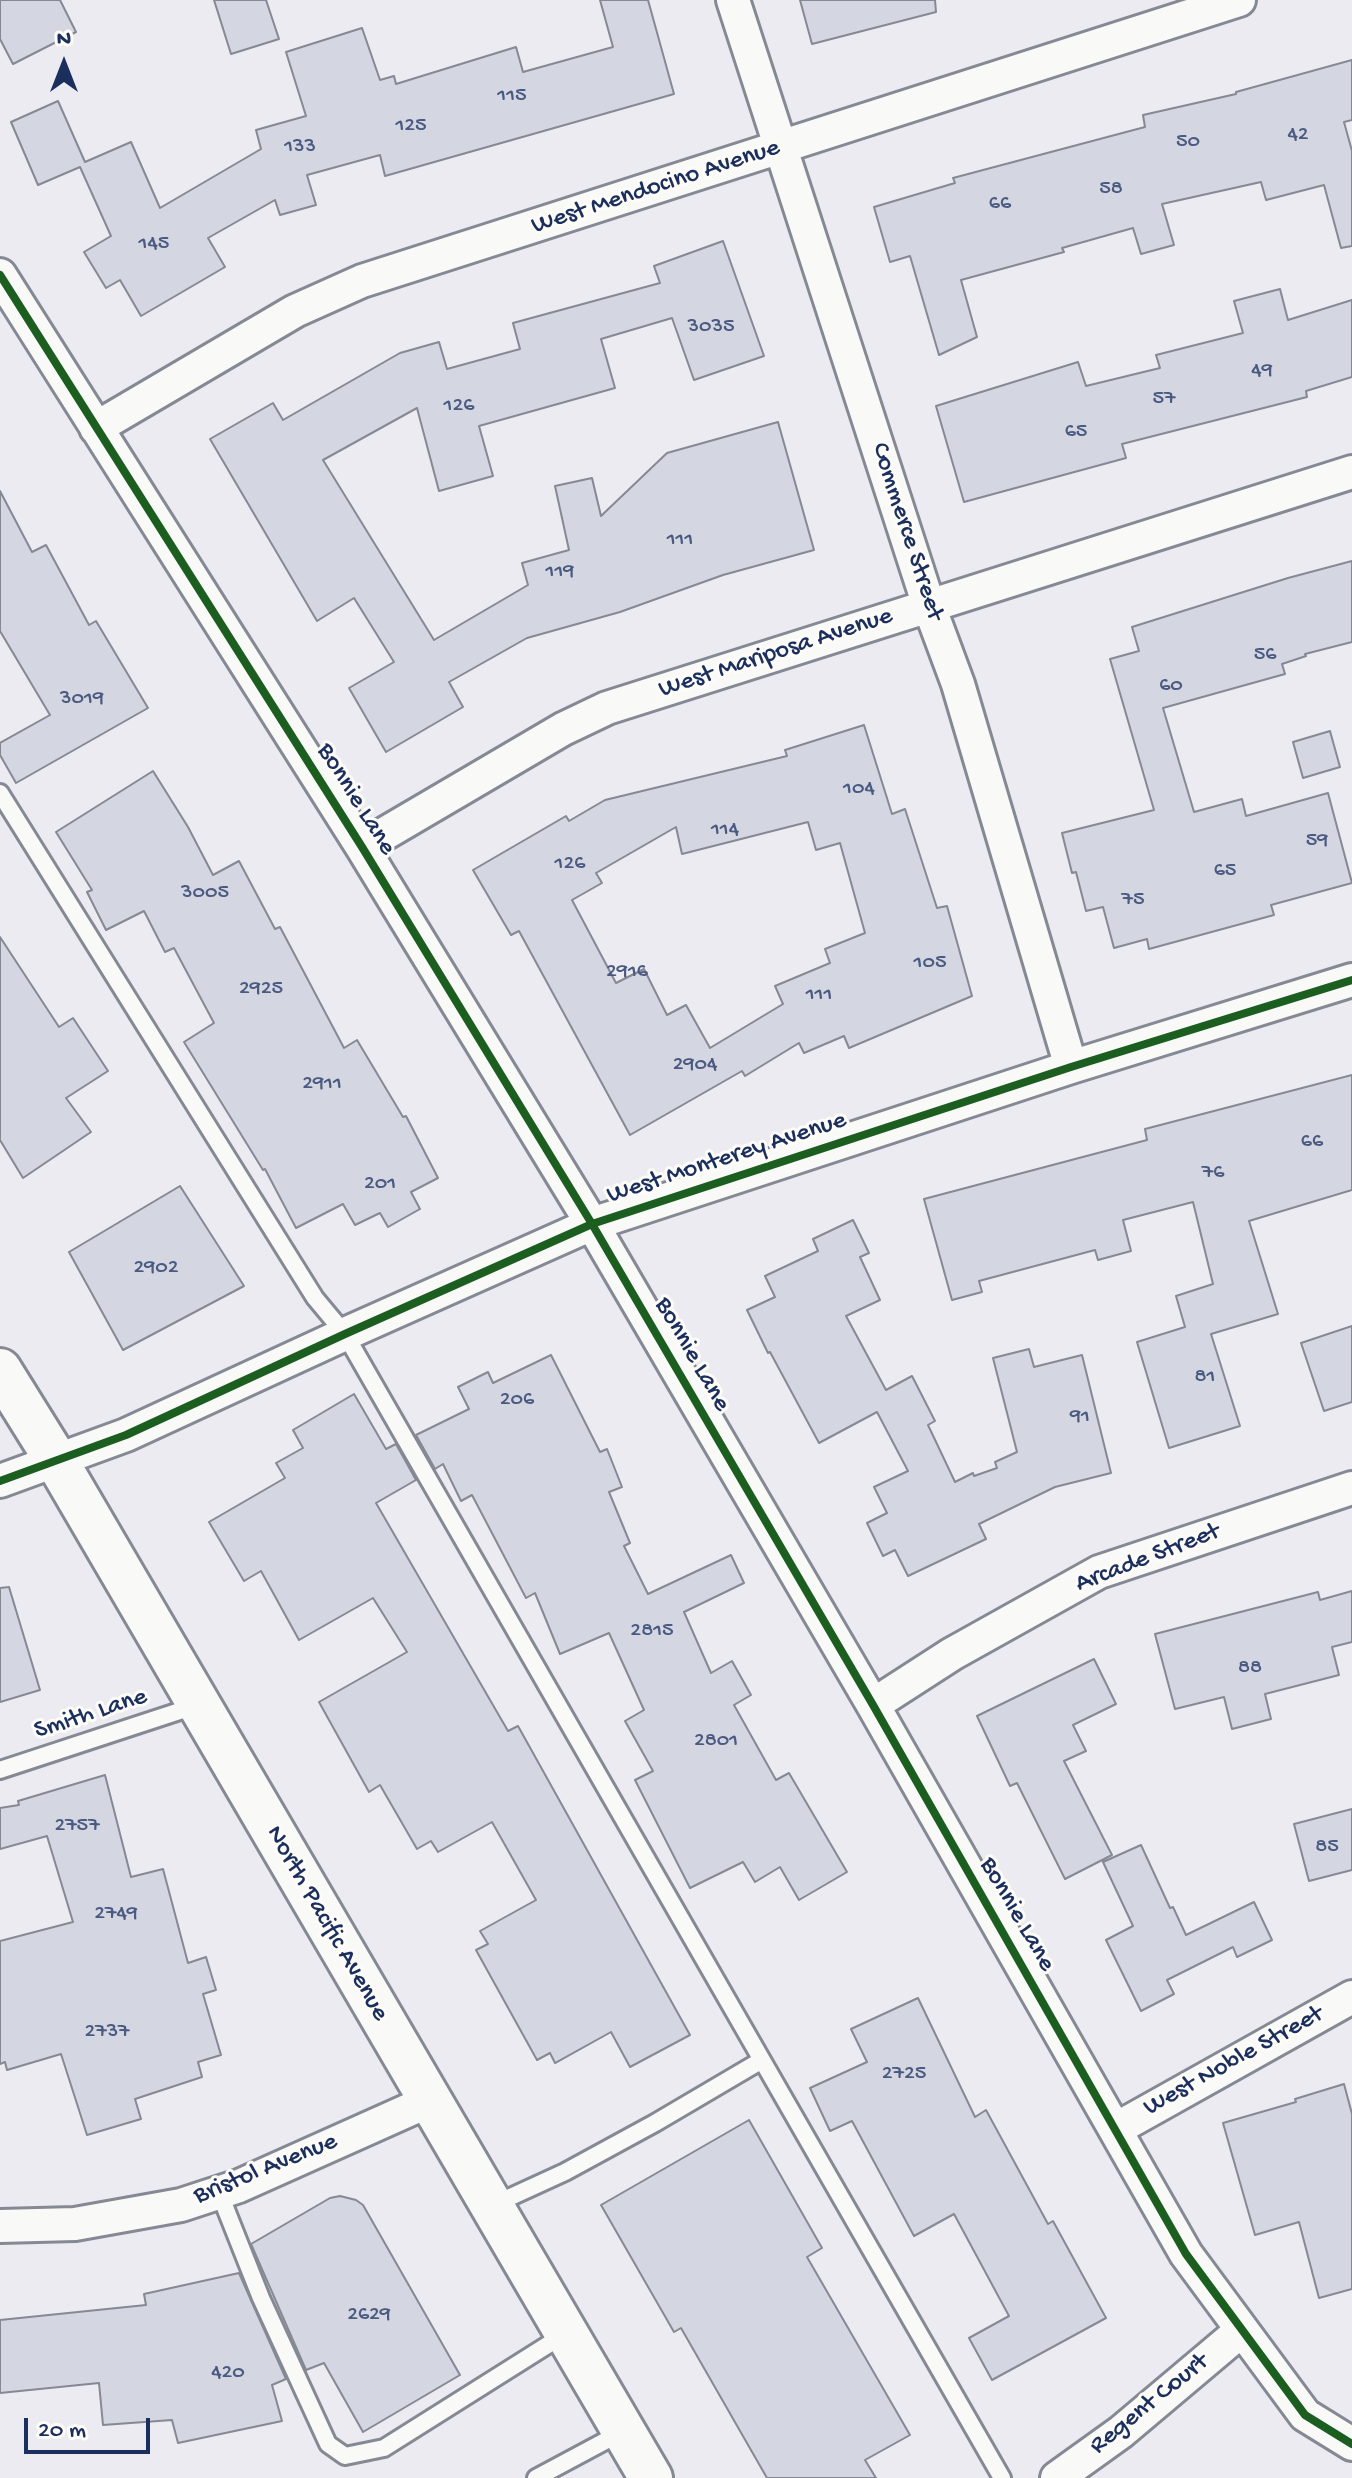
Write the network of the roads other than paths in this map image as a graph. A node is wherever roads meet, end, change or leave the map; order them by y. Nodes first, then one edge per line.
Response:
1 (733, 0) edge
2 (1239, 0) edge
3 (780, 149) junction
4 (0, 275) edge
5 (96, 428) junction
6 (1352, 472) edge
7 (929, 606) junction
8 (0, 793) edge
9 (362, 847) junction
10 (1352, 980) edge
11 (1071, 1067) junction
12 (592, 1224) junction
13 (345, 1334) junction
14 (0, 1370) edge
15 (56, 1460) junction
16 (0, 1481) edge
17 (1352, 1488) edge
18 (198, 1705) junction
19 (873, 1705) junction
20 (0, 1770) edge
21 (1352, 1997) edge
22 (762, 2060) junction
23 (429, 2101) junction
24 (1116, 2129) junction
25 (219, 2192) junction
26 (491, 2205) junction
27 (0, 2226) edge
28 (1242, 2330) junction
29 (566, 2333) junction
30 (623, 2431) junction
31 (1352, 2444) edge
32 (536, 2478) edge
33 (651, 2478) edge
34 (1002, 2478) edge
35 (1057, 2478) edge

1 - 3 street, Commerce Street
2 - 3 street, West Mendocino Avenue
3 - 5 street, West Mendocino Avenue
3 - 7 street, Commerce Street
4 - 5 street, Bonnie Lane
5 - 9 street, Bonnie Lane
6 - 7 street, West Mariposa Avenue
7 - 9 street, West Mariposa Avenue
7 - 11 street, Commerce Street
8 - 13 lane
9 - 12 street, Bonnie Lane
10 - 11 street, West Monterey Avenue
11 - 12 street, West Monterey Avenue
12 - 13 street, West Monterey Avenue
12 - 19 street, Bonnie Lane
13 - 15 street, West Monterey Avenue
13 - 22 lane
14 - 15 street, North Pacific Avenue
15 - 16 street, West Monterey Avenue
15 - 18 street, North Pacific Avenue
17 - 19 street, Arcade Street
18 - 20 lane, Smith Lane
18 - 23 street, North Pacific Avenue
19 - 24 street, Bonnie Lane
21 - 24 street, West Noble Street
22 - 26 lane
22 - 34 lane
23 - 25 street, Bristol Avenue
23 - 26 street, North Pacific Avenue
24 - 28 street, Bonnie Lane
25 - 27 street, Bristol Avenue
25 - 29 lane
26 - 29 street, North Pacific Avenue
28 - 31 street, Bonnie Lane
28 - 35 street, Regent Court
29 - 30 street, North Pacific Avenue
30 - 32 lane
30 - 33 street, North Pacific Avenue

